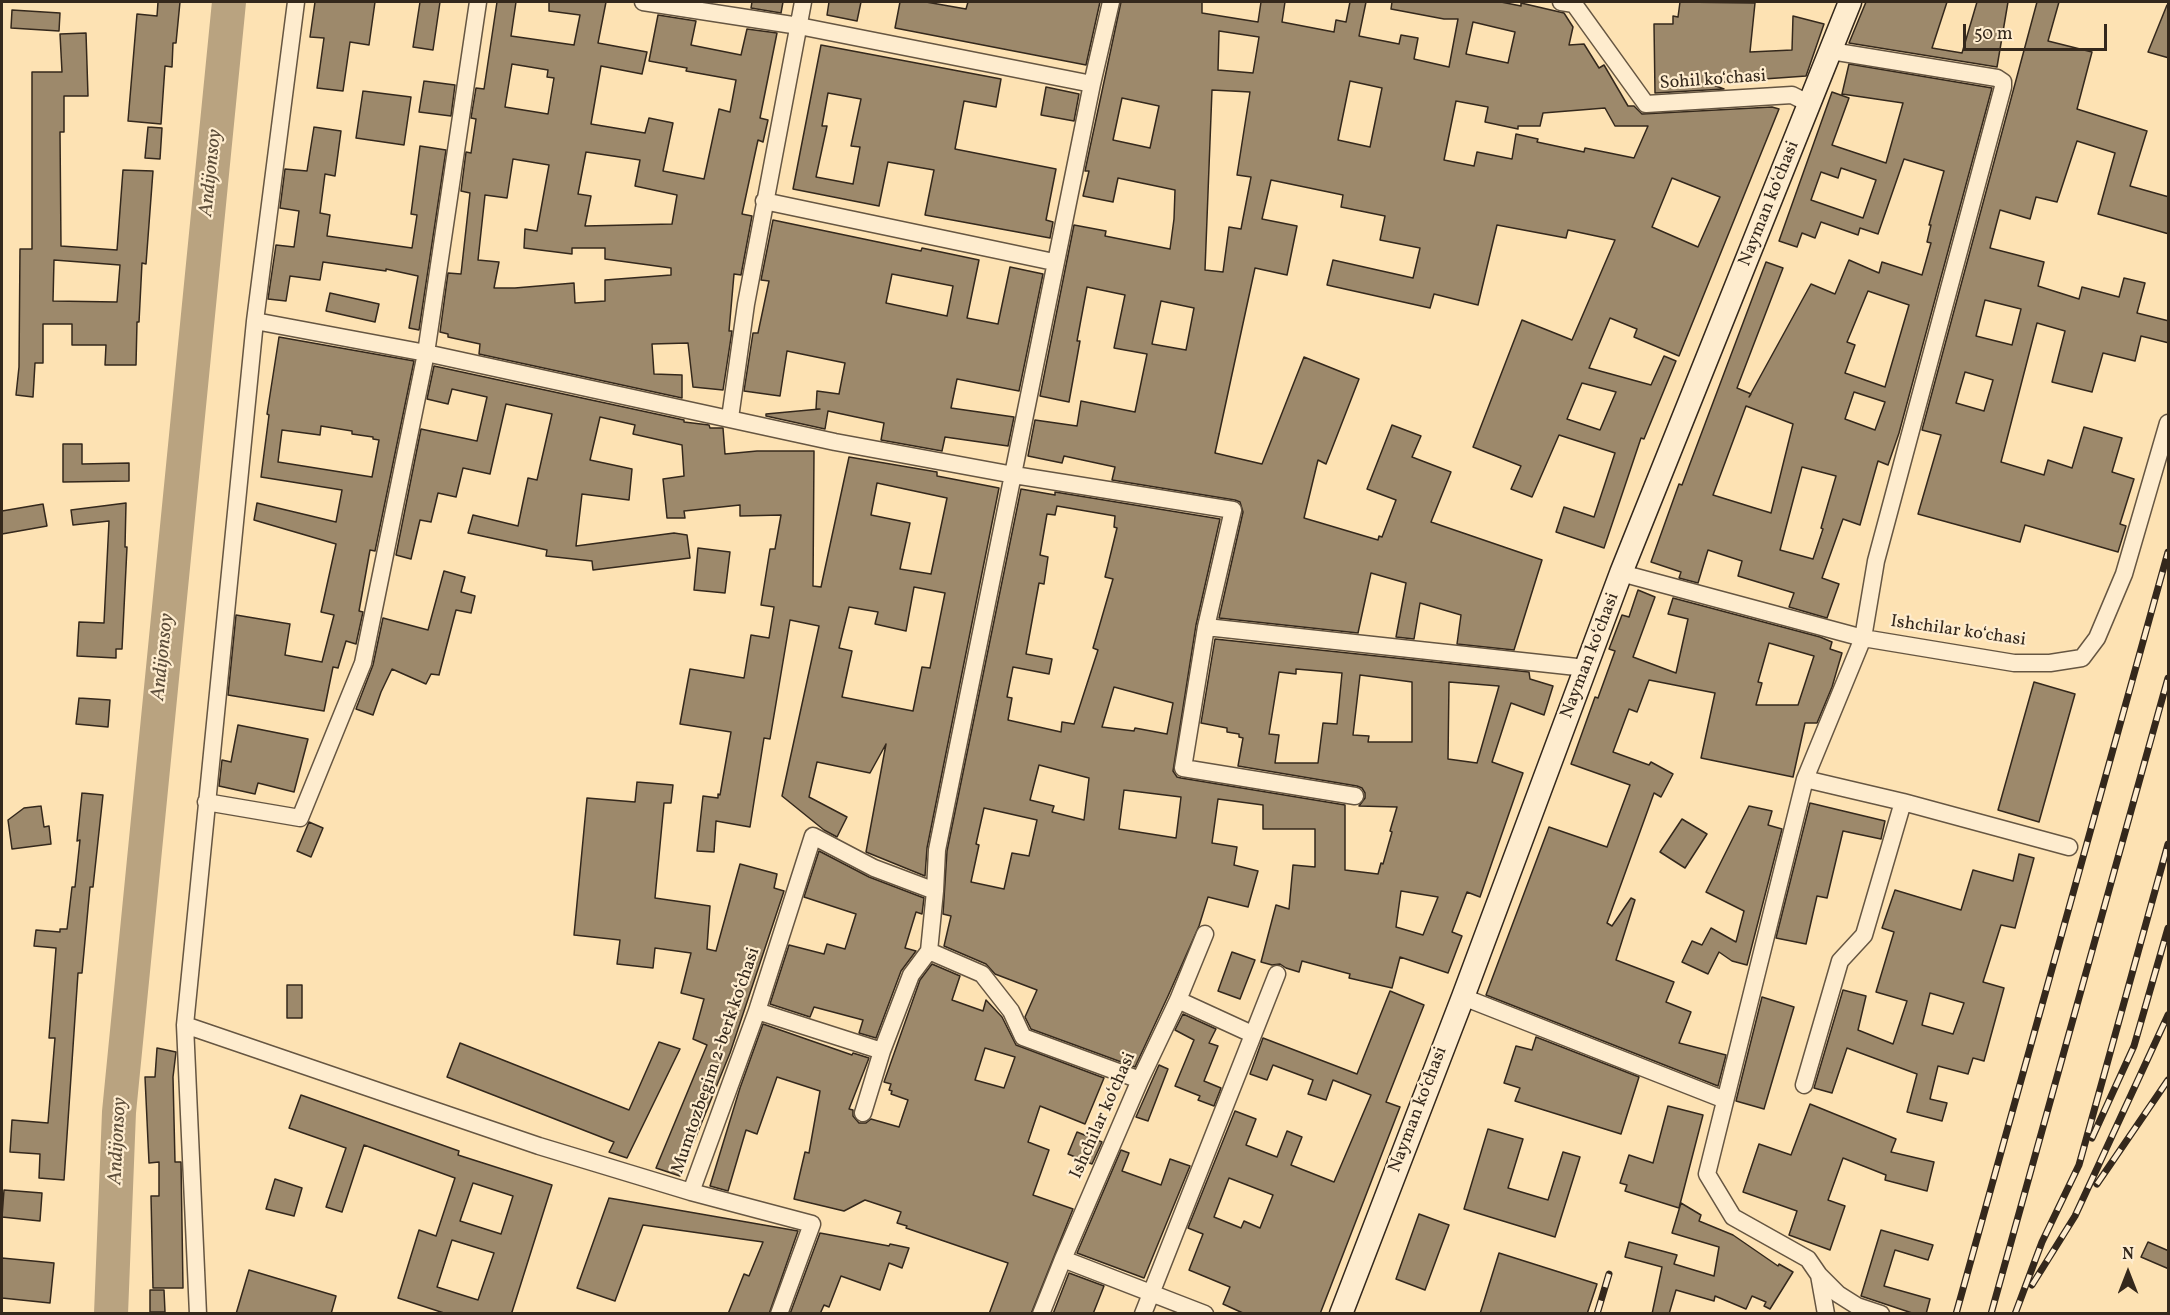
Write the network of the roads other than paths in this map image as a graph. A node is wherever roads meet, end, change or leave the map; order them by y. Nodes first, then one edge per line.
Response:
1 (296, 2) edge
2 (478, 2) edge
3 (643, 2) edge
4 (803, 2) edge
5 (1111, 2) edge
6 (1561, 2) edge
7 (1850, 2) edge
8 (799, 26) junction
9 (1831, 51) junction
10 (1092, 84) junction
11 (1810, 104) junction
12 (764, 201) junction
13 (1049, 261) dead end
14 (255, 321) junction
15 (426, 353) junction
16 (729, 418) junction
17 (2169, 423) edge
18 (1014, 475) junction
19 (1621, 573) junction
20 (1206, 627) junction
21 (1863, 638) junction
22 (1586, 668) junction
23 (1804, 779) junction
24 (1355, 796) dead end
25 (206, 802) junction
26 (1903, 802) junction
27 (2069, 847) dead end
28 (935, 891) junction
29 (1205, 934) dead end
30 (929, 951) junction
31 (1276, 974) dead end
32 (1463, 997) junction
33 (1178, 999) junction
34 (757, 1011) junction
35 (185, 1025) junction
36 (1252, 1034) junction
37 (882, 1051) junction
38 (1140, 1080) junction
39 (1804, 1085) dead end
40 (1725, 1100) junction
41 (863, 1113) dead end
42 (691, 1192) junction
43 (1063, 1260) junction
44 (1819, 1275) junction
45 (1151, 1293) junction
46 (198, 1314) edge
47 (779, 1314) edge
48 (1041, 1314) edge
49 (1143, 1314) edge
50 (1205, 1314) edge
51 (1341, 1314) edge
52 (1826, 1314) edge
53 (1881, 1314) edge

1 - 14 street
2 - 15 street
3 - 8 street
4 - 8 street
5 - 10 street
6 - 11 street, Sohil koʻchasi
7 - 9 main road, Nayman koʻchasi
8 - 10 street
8 - 12 street
9 - 11 main road, Nayman koʻchasi
9 - 21 street
10 - 18 street
11 - 19 main road, Nayman koʻchasi
12 - 13 street
12 - 16 street
14 - 15 street
14 - 25 street
15 - 16 street
15 - 25 street
16 - 18 street
17 - 21 street, Ishchilar koʻchasi
18 - 20 street
18 - 28 street
19 - 21 street, Ishchilar koʻchasi
19 - 22 main road, Nayman koʻchasi
20 - 22 street
20 - 24 street
21 - 23 street
22 - 32 main road, Nayman koʻchasi
23 - 26 street
23 - 40 street
25 - 35 street
26 - 27 street
26 - 39 street
28 - 30 street
28 - 34 street, Mumtozbegim 2-berk koʻchasi
29 - 33 street, Ishchilar koʻchasi
30 - 37 street
30 - 38 street
31 - 36 street
32 - 40 street
32 - 51 main road, Nayman koʻchasi
33 - 36 street
33 - 38 street, Ishchilar koʻchasi
34 - 37 street
34 - 42 street, Mumtozbegim 2-berk koʻchasi
35 - 42 street
35 - 46 street
36 - 45 street
37 - 41 street
38 - 43 street, Ishchilar koʻchasi
40 - 44 street
42 - 47 street, Mumtozbegim 2-berk koʻchasi
43 - 45 street
43 - 48 street, Ishchilar koʻchasi
44 - 52 street
44 - 53 street
45 - 49 street
45 - 50 street

